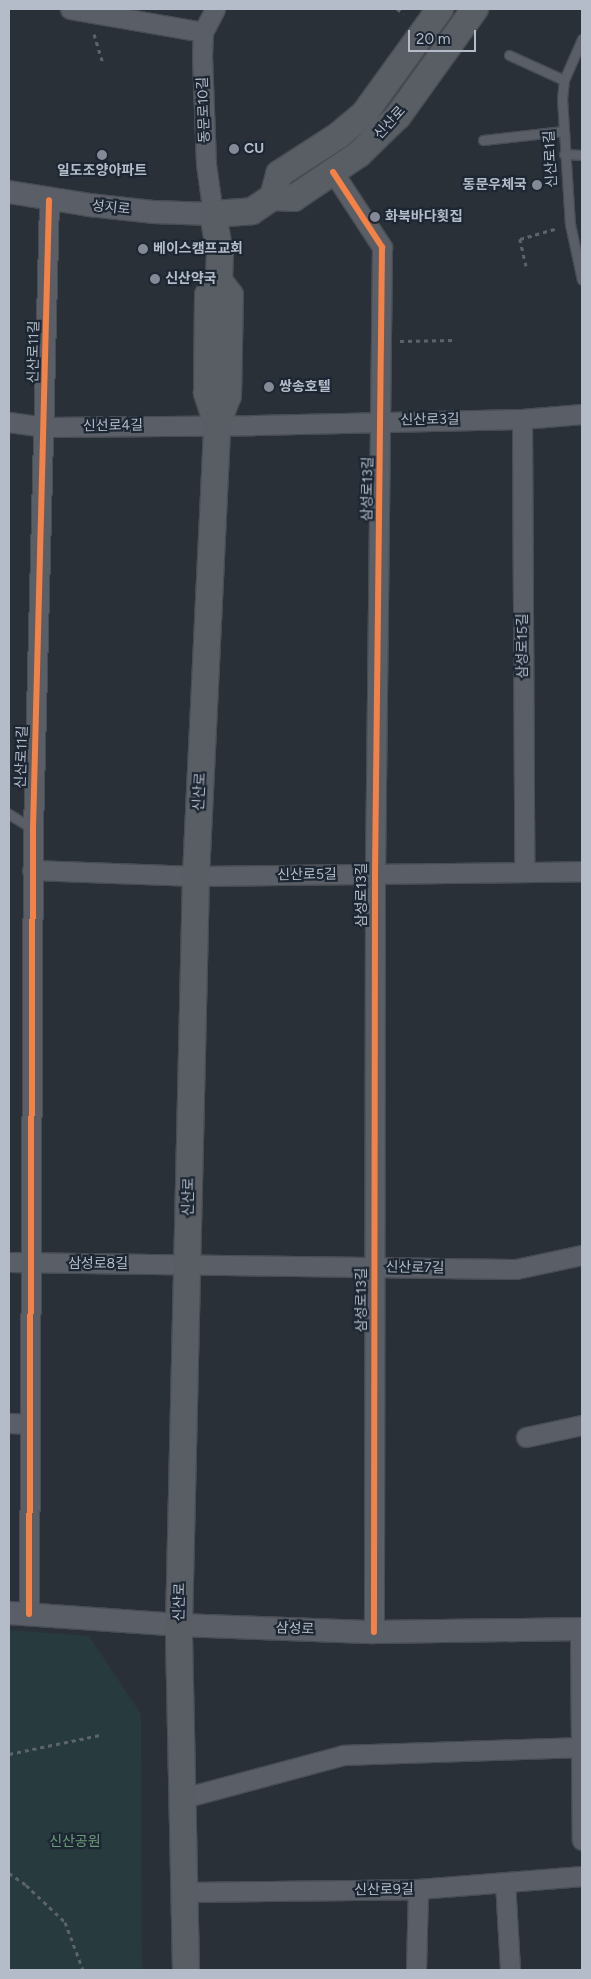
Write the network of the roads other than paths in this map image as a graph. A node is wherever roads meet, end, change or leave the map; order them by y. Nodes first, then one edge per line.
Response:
1 (215, 9) edge
2 (440, 9) edge
3 (474, 9) edge
4 (79, 10) edge
5 (203, 32) junction
6 (582, 39) edge
7 (509, 55) dead end
8 (564, 80) junction
9 (563, 130) junction
10 (483, 140) dead end
11 (564, 154) junction
12 (582, 155) edge
13 (333, 172) junction
14 (9, 192) edge
15 (273, 197) junction
16 (49, 200) junction
17 (213, 214) junction
18 (582, 280) edge
19 (582, 414) edge
20 (522, 419) junction
21 (381, 421) junction
22 (9, 422) edge
23 (217, 424) junction
24 (45, 427) junction
25 (9, 814) edge
26 (33, 829) junction
27 (32, 870) junction
28 (524, 872) junction
29 (582, 872) edge
30 (375, 874) junction
31 (196, 876) junction
32 (582, 1255) edge
33 (9, 1262) edge
34 (31, 1264) junction
35 (187, 1264) junction
36 (375, 1267) junction
37 (9, 1422) edge
38 (30, 1424) junction
39 (582, 1424) edge
40 (526, 1437) dead end
41 (19, 1614) edge
42 (179, 1625) junction
43 (581, 1629) edge
44 (374, 1632) junction
45 (581, 1747) edge
46 (183, 1798) junction
47 (582, 1840) edge
48 (582, 1876) edge
49 (505, 1882) junction
50 (418, 1889) junction
51 (184, 1892) junction
52 (186, 1970) edge
53 (416, 1970) edge
54 (510, 1970) edge

1 - 5 street, 동문로10길
2 - 15 main road, 신산로
3 - 13 main road, 신산로
4 - 5 street
5 - 17 street, 동문로10길
6 - 8 lane, 신산로1길
7 - 8 lane
8 - 9 lane, 신산로1길
9 - 10 lane
9 - 11 lane, 신산로1길
11 - 12 lane
11 - 18 lane, 신산로1길
13 - 15 main road, 신산로
13 - 21 street, 삼성로13길
14 - 16 street, 성지로
15 - 17 main road
16 - 17 street, 성지로
16 - 24 street, 신산로11길
17 - 23 main road, 신산로
19 - 20 street, 신산로3길
20 - 21 street, 신산로3길
20 - 28 street, 삼성로15길
21 - 23 street, 신산로3길
21 - 30 street, 삼성로13길
22 - 24 street, 신선로4길
23 - 24 street, 신선로4길
23 - 31 main road, 신산로
24 - 26 street, 신산로11길
25 - 26 lane
26 - 27 street, 신산로11길
27 - 31 street, 신산로5길
27 - 34 street, 신산로11길
28 - 29 street, 신산로5길
28 - 30 street, 신산로5길
30 - 31 street, 신산로5길
30 - 36 street, 삼성로13길
31 - 35 main road, 신산로
32 - 36 street, 신산로7길
33 - 34 street, 삼성로8길
34 - 35 street, 삼성로8길
34 - 38 street, 신산로11길
35 - 36 street, 신산로7길
35 - 42 main road, 신산로
36 - 44 street, 삼성로13길
37 - 38 street
38 - 41 street, 신산로11길
39 - 40 street
41 - 42 street, 삼성로
42 - 44 street, 삼성로
42 - 46 main road, 신산로
43 - 44 street, 삼성로
43 - 45 street
45 - 46 street
45 - 47 street
46 - 51 main road, 신산로
48 - 49 street, 신산로9길
49 - 50 street, 신산로9길
49 - 54 street
50 - 51 street, 신산로9길
50 - 53 street
51 - 52 main road, 신산로

